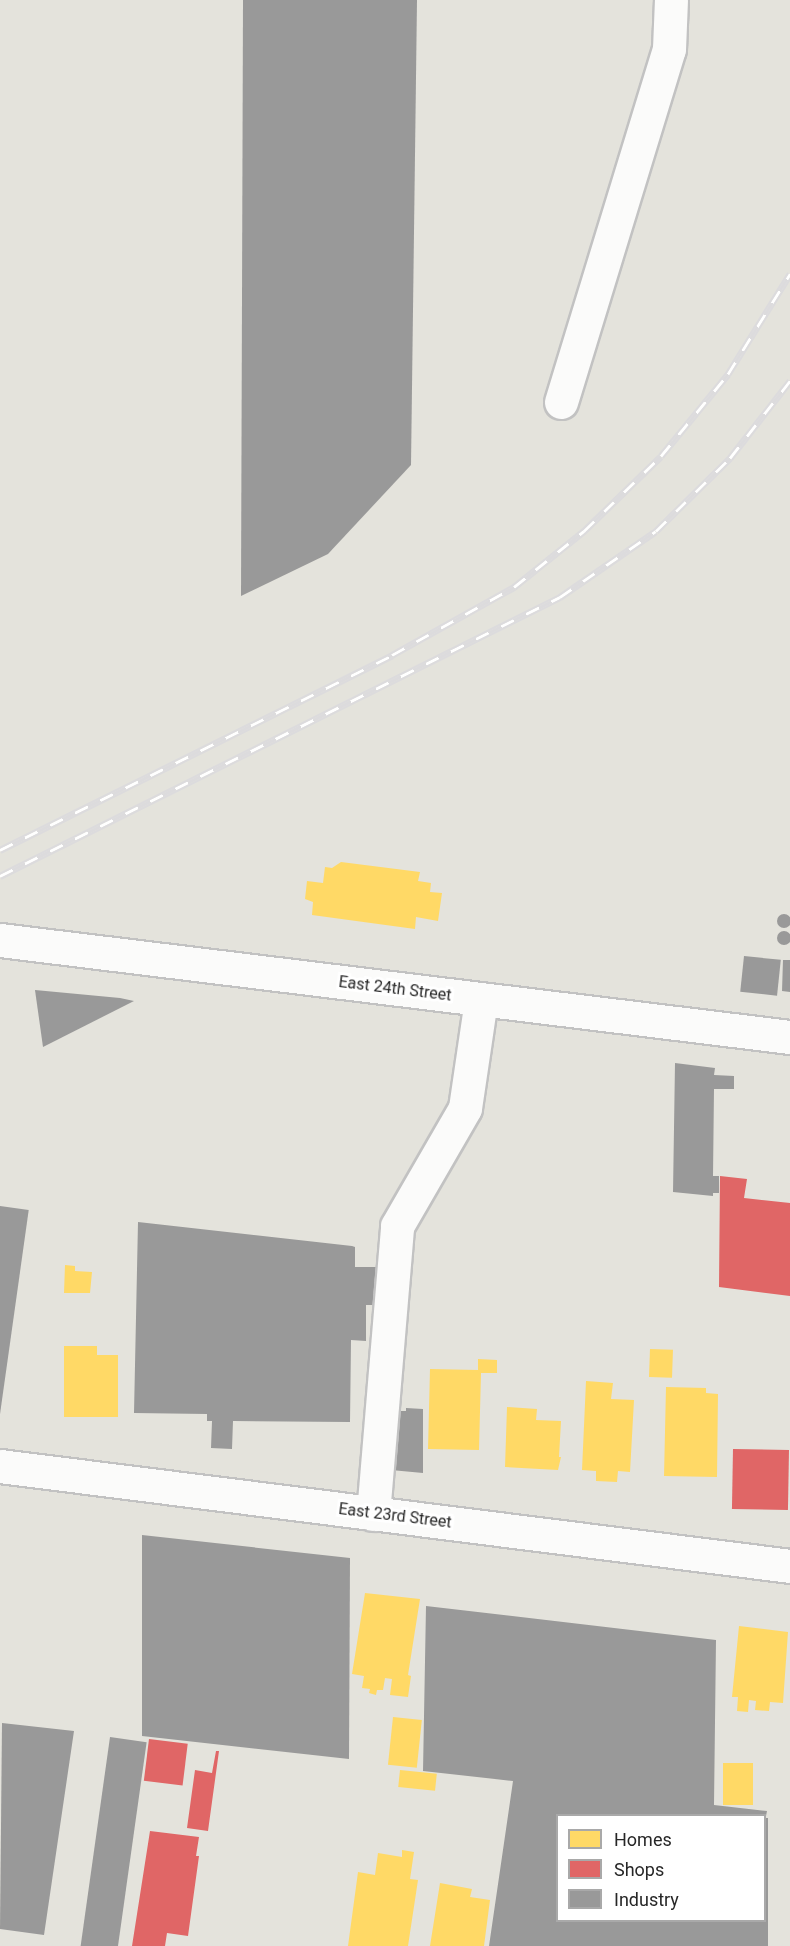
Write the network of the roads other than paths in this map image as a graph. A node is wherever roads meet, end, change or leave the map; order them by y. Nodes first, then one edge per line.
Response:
1 (670, 0) edge
2 (561, 402) dead end
3 (0, 940) edge
4 (481, 999) junction
5 (790, 1037) edge
6 (0, 1466) edge
7 (373, 1514) junction
8 (790, 1566) edge

1 - 2 street
3 - 4 street, East 24th Street
4 - 5 street, East 24th Street
4 - 7 street
6 - 7 street, East 23rd Street
7 - 8 street, East 23rd Street

